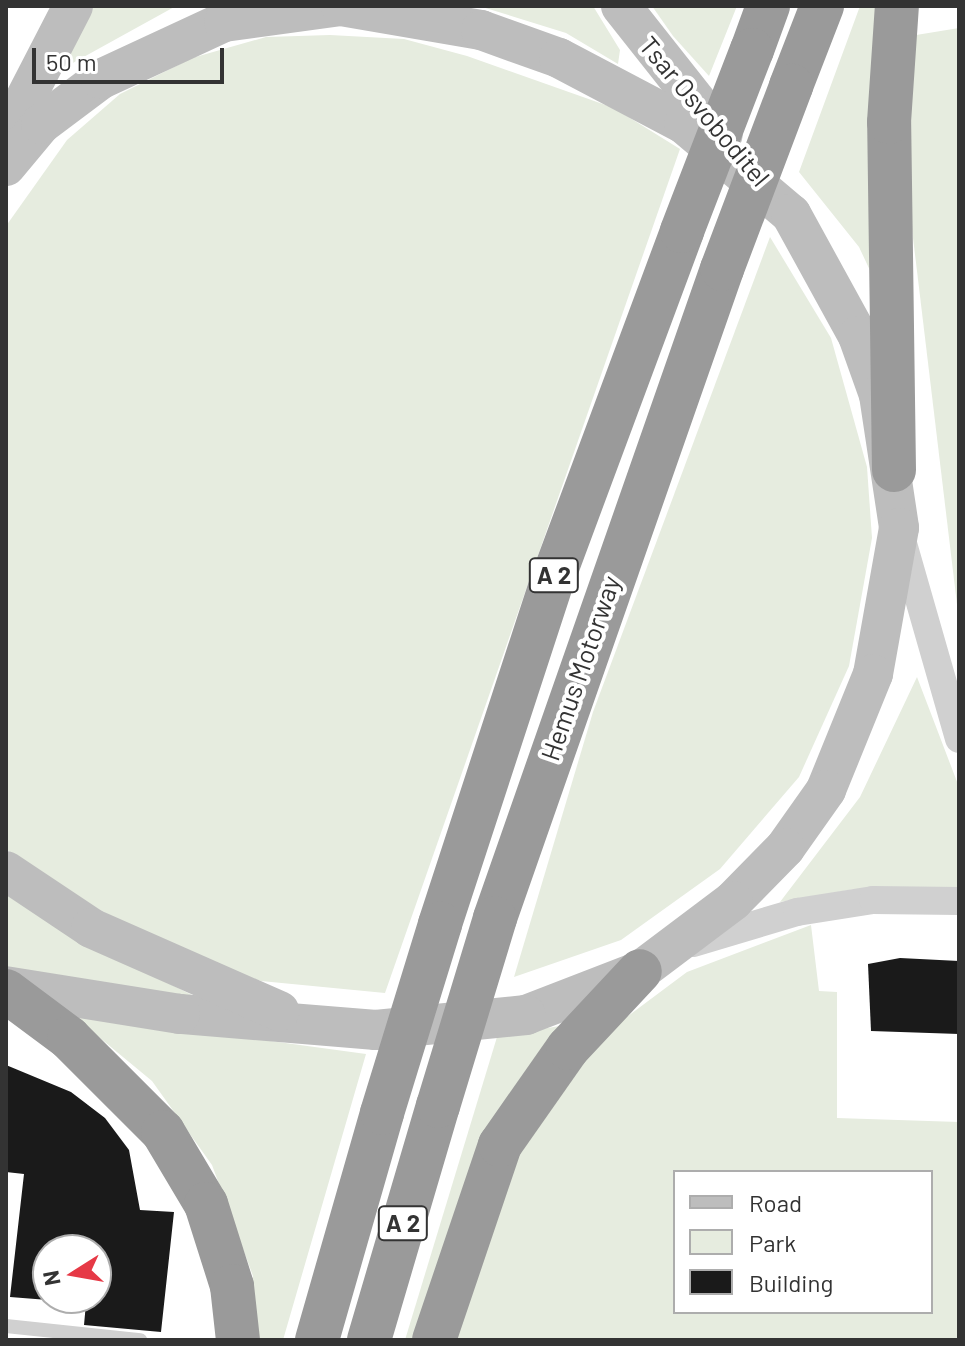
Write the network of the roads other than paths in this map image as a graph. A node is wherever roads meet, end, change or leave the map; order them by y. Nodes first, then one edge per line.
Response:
1 (73, 6) edge
2 (621, 6) edge
3 (768, 6) edge
4 (822, 6) edge
5 (897, 6) edge
6 (6, 136) edge
7 (6, 166) edge
8 (791, 214) junction
9 (894, 470) junction
10 (899, 528) junction
11 (959, 739) edge
12 (6, 871) edge
13 (959, 901) edge
14 (680, 947) junction
15 (640, 971) junction
16 (6, 988) edge
17 (311, 1024) junction
18 (6, 1326) edge
19 (140, 1340) edge
20 (238, 1340) edge
21 (317, 1340) edge
22 (369, 1340) edge
23 (434, 1340) edge

1 - 6 main road
2 - 8 main road, Tsar Osvoboditel
3 - 21 highway, Hemus Motorway / A 2, bridge
4 - 22 highway, Hemus Motorway / A 2, bridge
5 - 9 highway
7 - 8 main road
8 - 9 main road
9 - 10 main road
10 - 11 street
10 - 14 main road
12 - 17 main road
13 - 14 street
14 - 15 main road
15 - 17 main road
15 - 23 highway
16 - 17 main road
16 - 20 highway
18 - 19 lane

